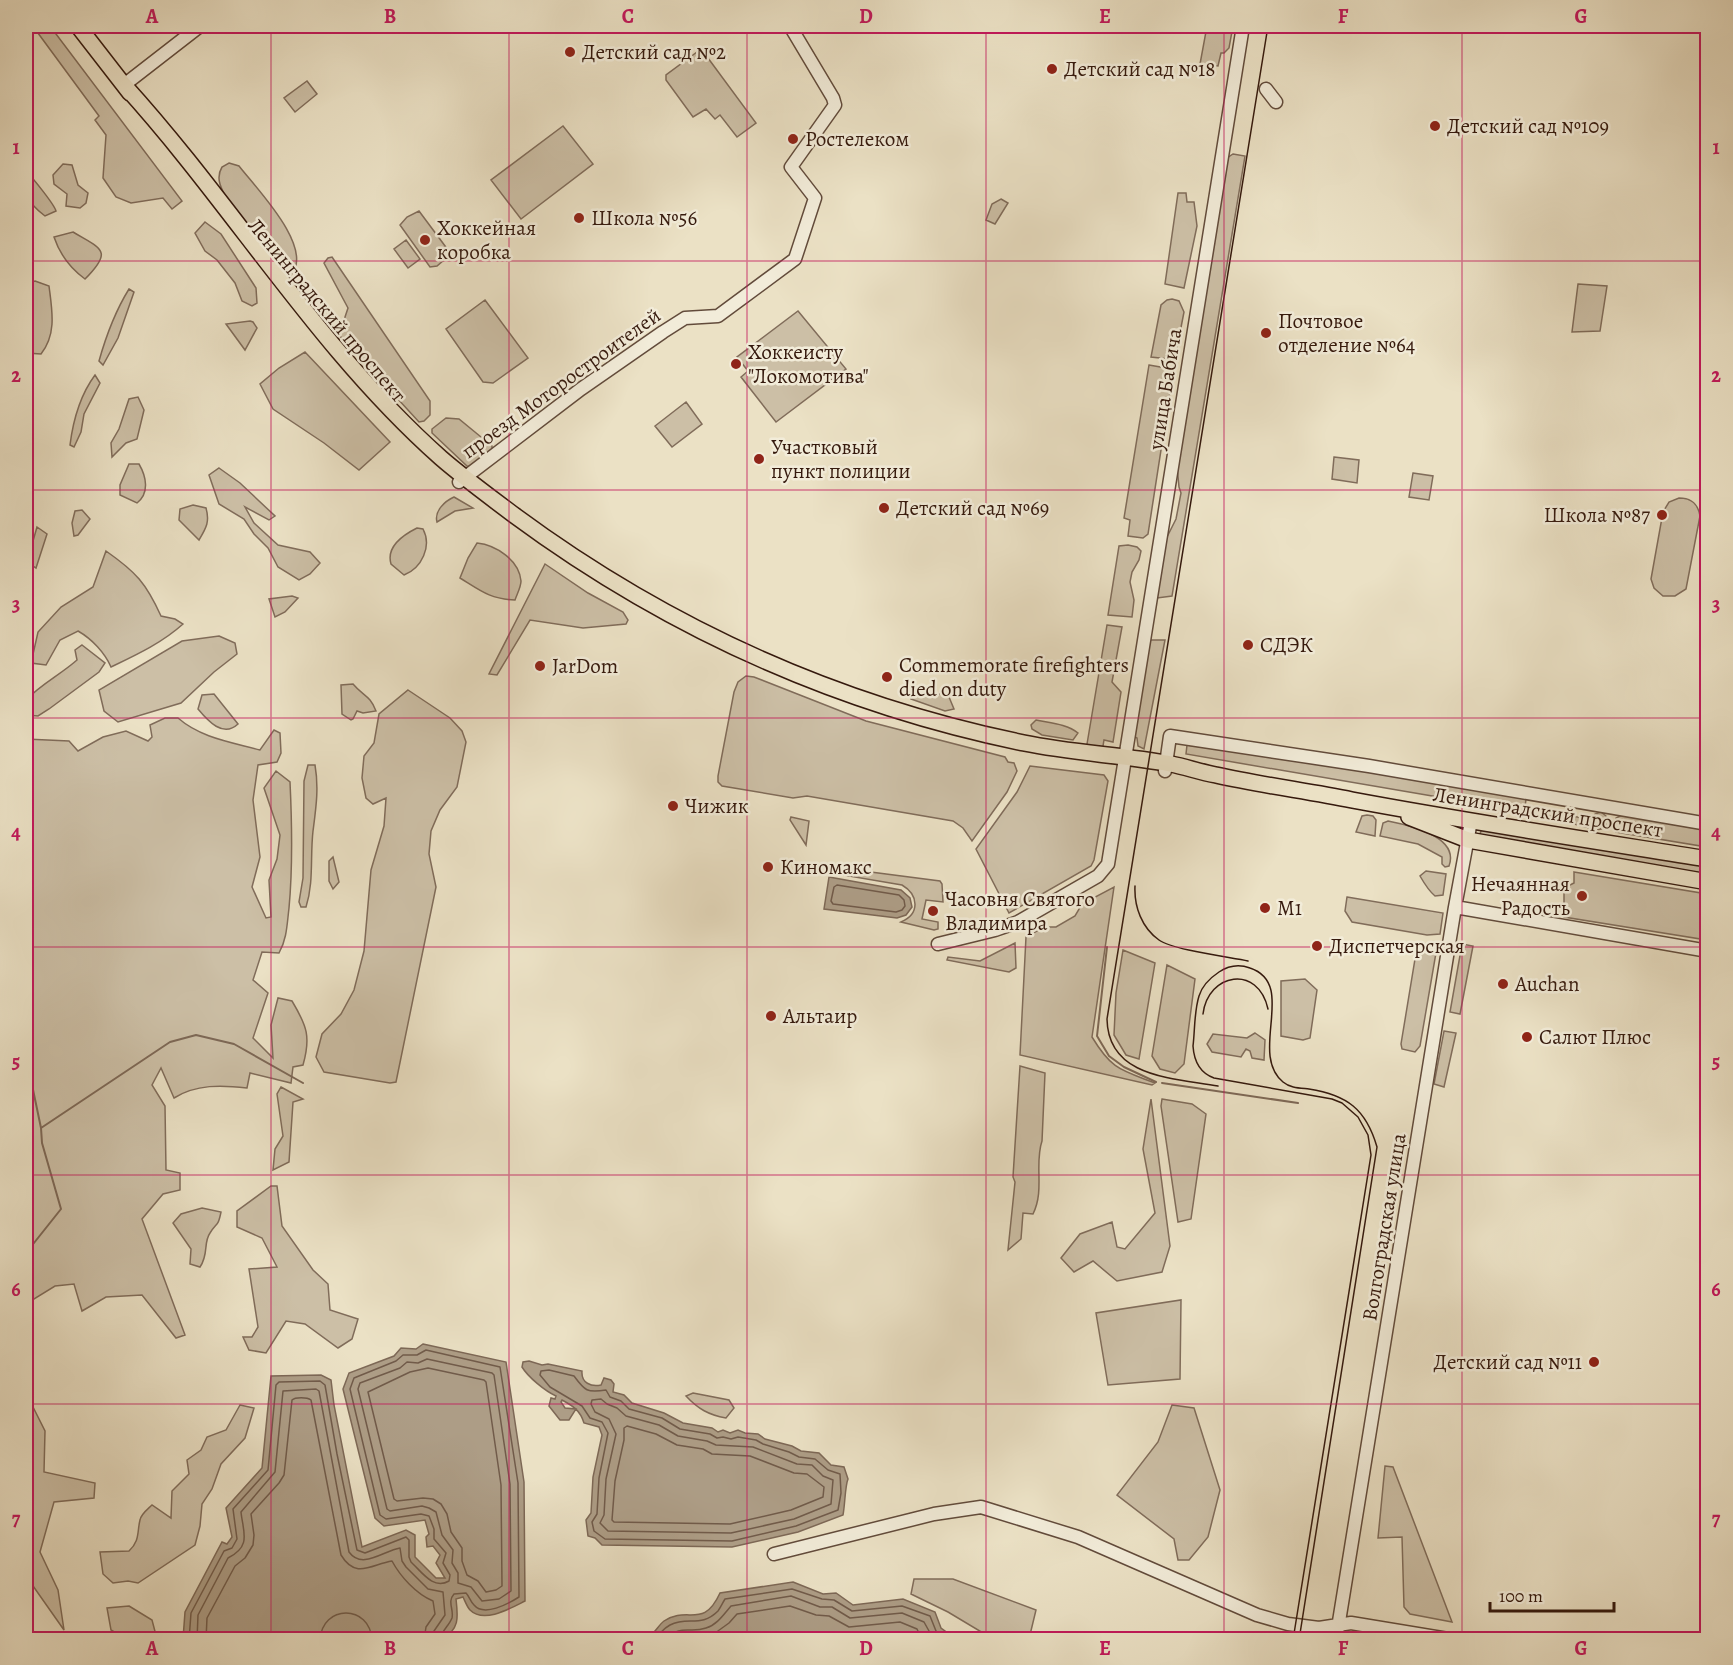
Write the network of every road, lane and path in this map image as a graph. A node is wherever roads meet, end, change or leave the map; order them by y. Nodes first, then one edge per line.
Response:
1 (78, 26) edge
2 (200, 26) edge
3 (790, 26) edge
4 (1243, 26) edge
5 (124, 85) junction
6 (1266, 89) dead end
7 (1276, 102) dead end
8 (462, 479) junction
9 (1123, 762) junction
10 (1165, 767) junction
11 (1381, 806) junction
12 (1471, 821) junction
13 (1707, 824) edge
14 (1468, 840) junction
15 (1707, 859) edge
16 (1707, 882) edge
17 (1455, 907) junction
18 (938, 944) dead end
19 (1707, 951) edge
20 (774, 1554) dead end
21 (1338, 1625) junction
22 (1336, 1640) edge
23 (1454, 1640) edge

1 - 5 main road, Ленинградский проспект
2 - 5 street
3 - 8 street, проезд Моторостроителей
4 - 9 street, улица Бабича
5 - 8 main road, Ленинградский проспект
6 - 7 street
8 - 9 main road, Ленинградский проспект
9 - 10 main road, Ленинградский проспект
9 - 18 street, улица Бабича
10 - 11 main road, Ленинградский проспект
10 - 13 street
11 - 12 main road, Ленинградский проспект
11 - 14 main road, Ленинградский проспект
12 - 14 street, Волгоградская улица
12 - 15 main road, Ленинградский проспект
14 - 16 main road, Ленинградский проспект
14 - 17 street, Волгоградская улица
17 - 19 street
17 - 21 street, Волгоградская улица
20 - 21 street
21 - 22 street, Волгоградская улица
21 - 23 street

